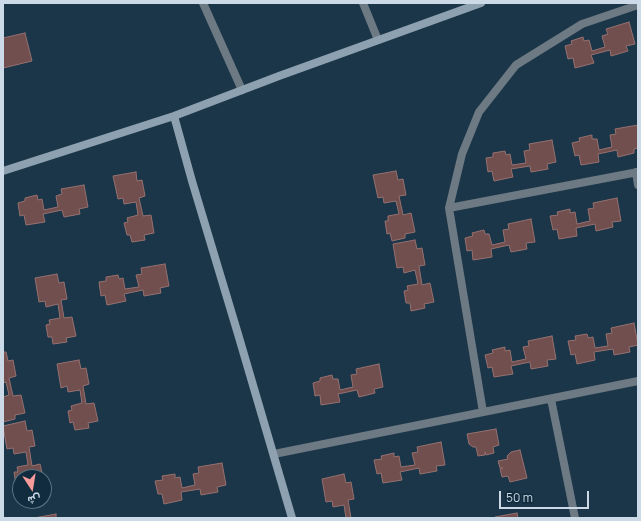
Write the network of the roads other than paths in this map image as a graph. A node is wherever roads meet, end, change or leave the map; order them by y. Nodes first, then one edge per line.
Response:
1 (203, 3) edge
2 (363, 3) edge
3 (481, 3) edge
4 (638, 5) edge
5 (378, 40) junction
6 (242, 90) junction
7 (174, 116) junction
8 (3, 171) edge
9 (637, 172) edge
10 (638, 185) edge
11 (450, 208) junction
12 (638, 381) edge
13 (551, 399) junction
14 (483, 412) junction
15 (274, 454) junction
16 (292, 518) edge
17 (575, 518) edge

1 - 6 street
2 - 5 street
3 - 5 street
4 - 11 street
5 - 6 street
6 - 7 street
7 - 8 street
7 - 15 street
9 - 10 street
9 - 11 street
11 - 14 street
12 - 13 street
13 - 14 street
13 - 17 street
14 - 15 street
15 - 16 street

